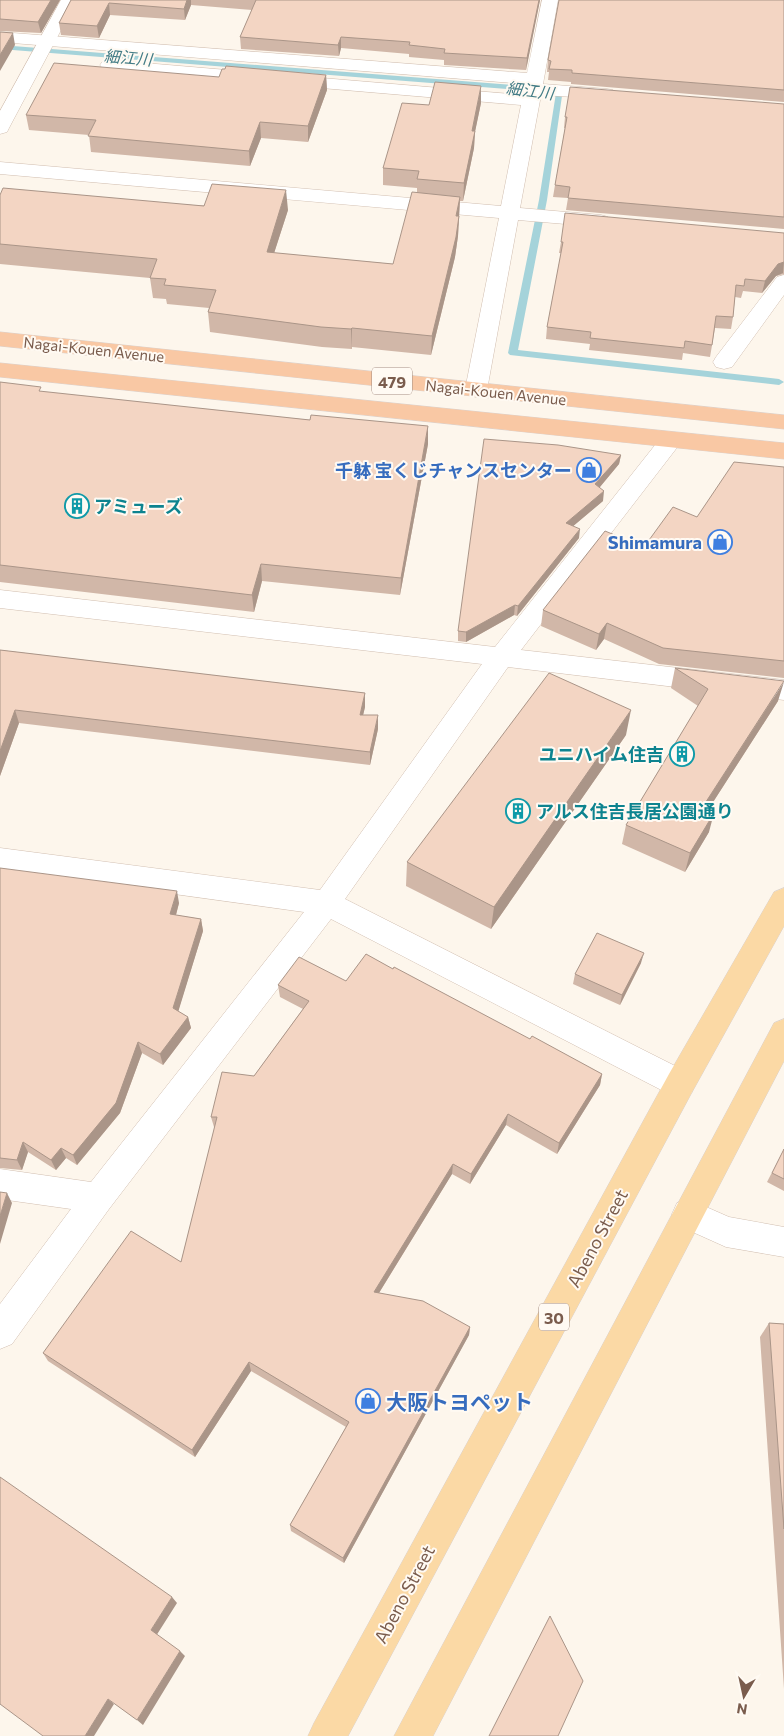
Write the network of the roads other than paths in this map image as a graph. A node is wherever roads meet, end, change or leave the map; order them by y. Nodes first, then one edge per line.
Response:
1 (69, 0) edge
2 (550, 0) edge
3 (0, 38) edge
4 (47, 42) junction
5 (19, 58) dead end
6 (37, 59) junction
7 (57, 61) edge
8 (97, 64) dead end
9 (533, 89) junction
10 (620, 96) edge
11 (0, 128) edge
12 (0, 168) edge
13 (511, 213) junction
14 (618, 222) edge
15 (784, 281) edge
16 (0, 340) edge
17 (724, 362) dead end
18 (0, 370) edge
19 (476, 390) junction
20 (784, 422) edge
21 (671, 440) junction
22 (784, 451) edge
23 (0, 599) edge
24 (502, 656) junction
25 (784, 690) edge
26 (0, 859) edge
27 (784, 900) edge
28 (327, 903) junction
29 (784, 1032) edge
30 (680, 1084) junction
31 (0, 1184) edge
32 (98, 1198) junction
33 (688, 1214) junction
34 (784, 1242) edge
35 (0, 1332) edge
36 (326, 1736) edge
37 (412, 1736) edge

1 - 4 street
2 - 9 street
3 - 4 street
4 - 6 street
4 - 9 street
5 - 6 street
6 - 7 street
6 - 11 street
8 - 9 street
9 - 10 street
9 - 13 street
12 - 13 street
13 - 14 street
13 - 19 street
15 - 17 street
16 - 19 highway, Nagai-Kouen Avenue / 479
18 - 21 highway, Nagai-Kouen Avenue / 479
19 - 20 highway, Nagai-Kouen Avenue / 479
21 - 22 highway, Nagai-Kouen Avenue / 479
21 - 24 street
23 - 24 street
24 - 25 street
24 - 28 street
26 - 28 street
27 - 30 main road, Abeno Street / 30
28 - 30 street
28 - 32 street
29 - 33 main road
30 - 36 main road, Abeno Street / 30
31 - 32 street
32 - 35 street
33 - 34 street
33 - 37 main road

